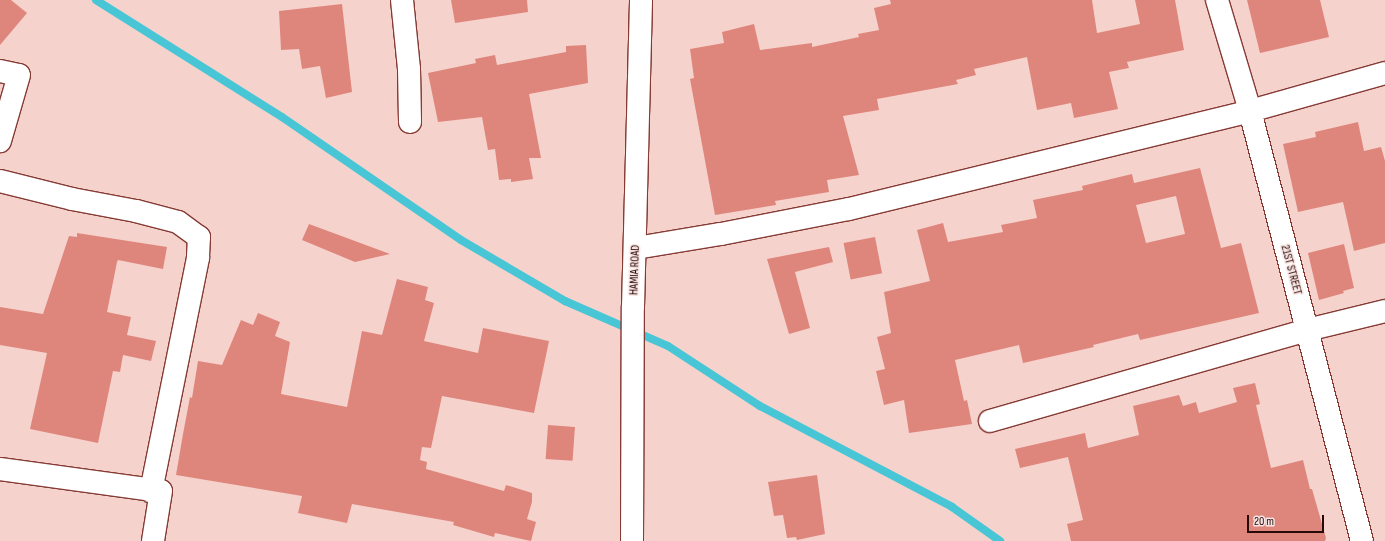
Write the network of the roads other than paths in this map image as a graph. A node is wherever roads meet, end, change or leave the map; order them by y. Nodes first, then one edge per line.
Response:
1 (402, 0) edge
2 (641, 0) edge
3 (1217, 0) edge
4 (0, 71) edge
5 (1385, 73) edge
6 (1250, 111) junction
7 (410, 122) dead end
8 (0, 141) edge
9 (0, 181) edge
10 (636, 248) junction
11 (1385, 311) edge
12 (1307, 330) junction
13 (990, 421) dead end
14 (0, 469) edge
15 (152, 491) junction
16 (153, 541) edge
17 (632, 541) edge
18 (1362, 541) edge

1 - 7 street
2 - 10 street, HAMIA ROAD
3 - 6 street, 21ST STREET
4 - 8 street
5 - 6 street
6 - 10 street
6 - 12 street, 21ST STREET
9 - 15 street
10 - 17 street, HAMIA ROAD
11 - 12 street
12 - 13 street
12 - 18 street, 21ST STREET
14 - 15 street
15 - 16 street

